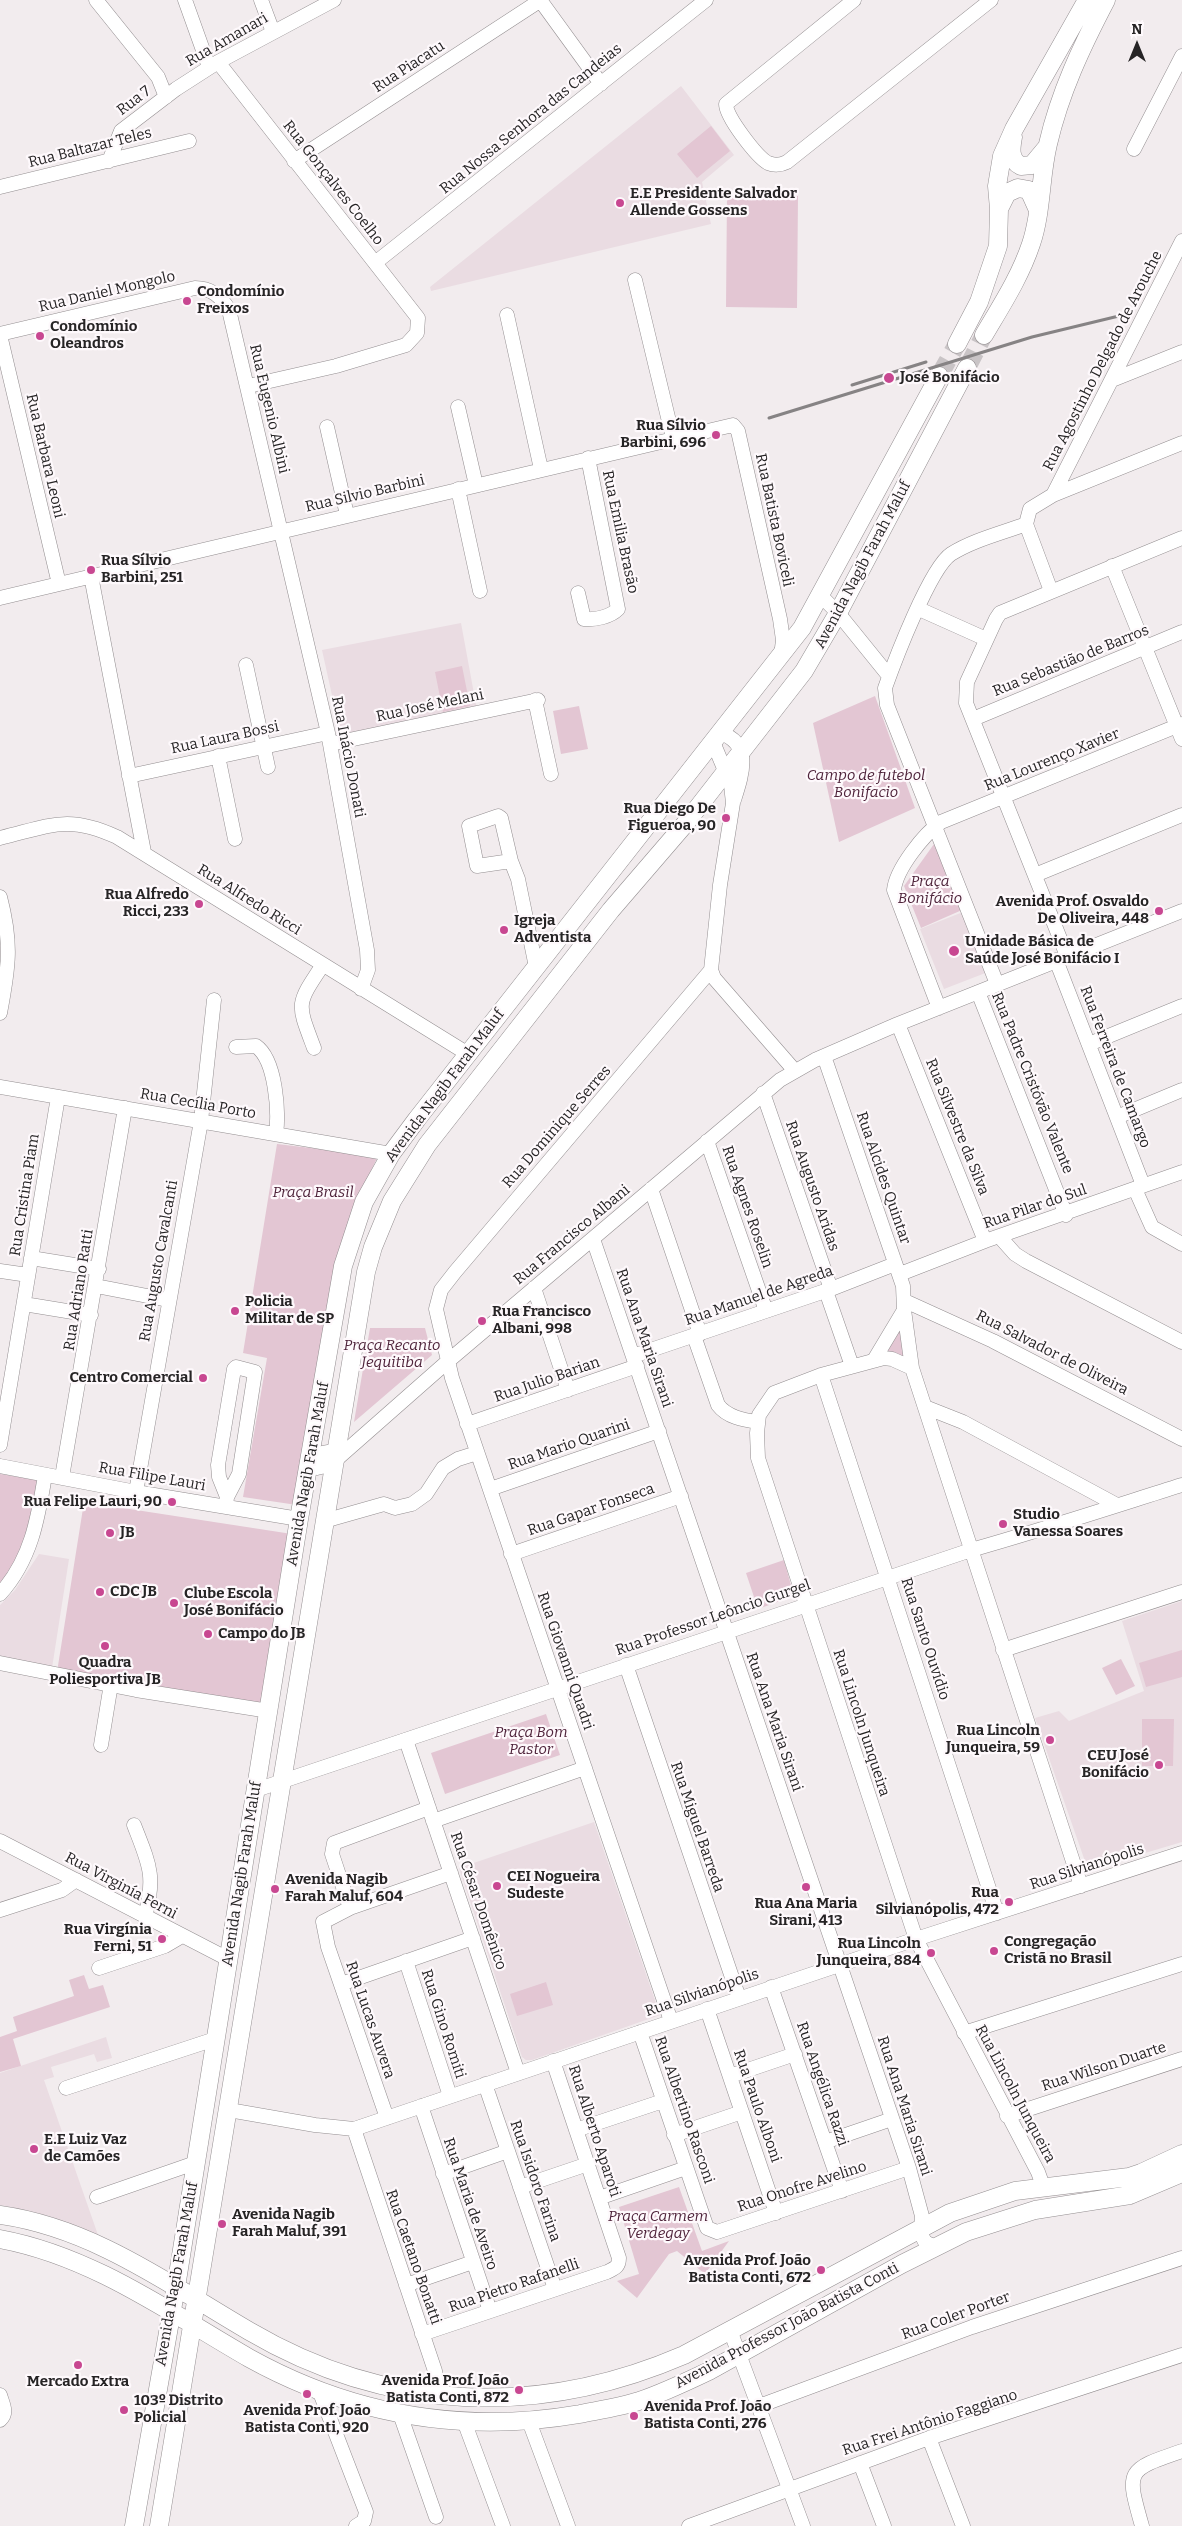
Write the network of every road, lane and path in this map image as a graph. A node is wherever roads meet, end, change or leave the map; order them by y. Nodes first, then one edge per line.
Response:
1 (96, 0) edge
2 (184, 0) edge
3 (262, 0) edge
4 (334, 0) edge
5 (540, 0) edge
6 (706, 0) edge
7 (854, 0) edge
8 (991, 0) edge
9 (1087, 0) edge
10 (1106, 0) edge
11 (272, 32) junction
12 (1182, 56) edge
13 (213, 64) junction
14 (601, 84) junction
15 (171, 93) junction
16 (1014, 129) junction
17 (189, 142) dead end
18 (1047, 146) junction
19 (1134, 149) dead end
20 (109, 161) junction
21 (294, 161) junction
22 (0, 187) edge
23 (999, 209) junction
24 (1038, 210) junction
25 (1182, 241) edge
26 (375, 263) junction
27 (635, 280) dead end
28 (220, 296) joint
29 (507, 315) dead end
30 (0, 335) edge
31 (984, 335) tunnel mouth
32 (957, 344) tunnel mouth
33 (1182, 352) edge
34 (967, 368) tunnel mouth
35 (939, 376) tunnel mouth
36 (1112, 380) junction
37 (248, 386) junction
38 (458, 407) dead end
39 (327, 427) dead end
40 (737, 428) joint
41 (673, 438) junction
42 (1182, 443) edge
43 (588, 458) junction
44 (540, 469) junction
45 (476, 484) junction
46 (458, 489) junction
47 (1053, 496) junction
48 (346, 515) junction
49 (1026, 524) junction
50 (281, 531) junction
51 (1182, 538) edge
52 (1112, 566) junction
53 (91, 576) junction
54 (59, 584) junction
55 (480, 591) dead end
56 (1051, 591) junction
57 (578, 592) dead end
58 (820, 596) junction
59 (0, 598) edge
60 (919, 609) junction
61 (838, 613) junction
62 (780, 618) junction
63 (802, 628) junction
64 (1182, 632) edge
65 (986, 639) junction
66 (1146, 647) junction
67 (781, 656) junction
68 (246, 665) dead end
69 (889, 676) junction
70 (973, 719) junction
71 (1179, 725) edge
72 (329, 738) junction
73 (716, 738) junction
74 (1182, 739) edge
75 (264, 746) junction
76 (741, 750) junction
77 (218, 756) junction
78 (268, 767) dead end
79 (724, 771) junction
80 (551, 774) dead end
81 (129, 776) junction
82 (1004, 797) junction
83 (733, 803) junction
84 (1182, 814) edge
85 (935, 826) junction
86 (0, 835) edge
87 (235, 839) dead end
88 (144, 852) junction
89 (511, 861) dead end
90 (1035, 875) junction
91 (0, 897) edge
92 (1182, 910) edge
93 (1061, 958) junction
94 (322, 966) junction
95 (536, 967) junction
96 (712, 970) junction
97 (997, 984) junction
98 (361, 989) junction
99 (978, 992) junction
100 (214, 1000) dead end
101 (1182, 1006) edge
102 (939, 1008) junction
103 (0, 1013) edge
104 (898, 1024) junction
105 (1089, 1044) junction
106 (236, 1047) dead end
107 (314, 1048) dead end
108 (468, 1054) junction
109 (824, 1056) junction
110 (795, 1071) junction
111 (477, 1082) junction
112 (0, 1087) edge
113 (1182, 1090) edge
114 (763, 1093) junction
115 (58, 1097) junction
116 (125, 1108) junction
117 (1118, 1117) junction
118 (201, 1121) junction
119 (276, 1134) junction
120 (707, 1141) junction
121 (391, 1154) junction
122 (1182, 1172) edge
123 (1139, 1187) junction
124 (652, 1189) junction
125 (1066, 1215) junction
126 (593, 1239) junction
127 (992, 1239) junction
128 (1182, 1244) edge
129 (31, 1258) junction
130 (99, 1269) junction
131 (898, 1269) junction
132 (0, 1271) edge
133 (28, 1275) junction
134 (96, 1286) junction
135 (534, 1288) junction
136 (828, 1290) junction
137 (168, 1300) junction
138 (24, 1304) junction
139 (905, 1306) junction
140 (436, 1310) joint
141 (766, 1311) junction
142 (91, 1315) junction
143 (697, 1335) junction
144 (1182, 1342) edge
145 (874, 1360) junction
146 (635, 1361) junction
147 (447, 1362) junction
148 (912, 1365) junction
149 (852, 1366) junction
150 (821, 1375) junction
151 (568, 1390) junction
152 (925, 1407) junction
153 (758, 1422) junction
154 (964, 1422) junction
155 (467, 1424) junction
156 (659, 1431) junction
157 (1182, 1438) edge
158 (935, 1441) junction
159 (0, 1446) edge
160 (339, 1453) junction
161 (477, 1453) junction
162 (309, 1463) junction
163 (0, 1466) edge
164 (45, 1475) junction
165 (62, 1478) junction
166 (1182, 1485) edge
167 (490, 1489) junction
168 (136, 1492) junction
169 (681, 1496) junction
170 (226, 1502) junction
171 (1115, 1504) junction
172 (324, 1523) junction
173 (298, 1527) junction
174 (971, 1550) junction
175 (511, 1554) junction
176 (887, 1577) junction
177 (1182, 1592) edge
178 (0, 1594) edge
179 (806, 1604) junction
180 (726, 1631) junction
181 (1003, 1650) junction
182 (0, 1663) edge
183 (626, 1665) junction
184 (111, 1684) junction
185 (557, 1688) junction
186 (269, 1711) junction
187 (406, 1740) junction
188 (101, 1745) dead end
189 (585, 1768) junction
190 (282, 1781) junction
191 (256, 1790) junction
192 (431, 1815) junction
193 (134, 1825) dead end
194 (0, 1841) edge
195 (1182, 1853) edge
196 (451, 1873) junction
197 (76, 1880) junction
198 (1081, 1886) junction
199 (350, 1908) junction
200 (0, 1910) edge
201 (997, 1913) junction
202 (145, 1917) junction
203 (182, 1936) junction
204 (473, 1938) junction
205 (916, 1939) junction
206 (228, 1960) junction
207 (406, 1961) junction
208 (840, 1964) junction
209 (1182, 1964) edge
210 (99, 1968) dead end
211 (341, 1984) junction
212 (771, 1987) junction
213 (739, 1998) junction
214 (246, 2000) junction
215 (706, 2009) junction
216 (671, 2021) junction
217 (640, 2032) junction
218 (964, 2033) junction
219 (215, 2039) junction
220 (795, 2054) junction
221 (1182, 2059) edge
222 (553, 2061) junction
223 (518, 2072) junction
224 (730, 2076) junction
225 (485, 2084) junction
226 (66, 2088) dead end
227 (206, 2093) junction
228 (450, 2096) junction
229 (663, 2101) junction
230 (420, 2106) junction
231 (230, 2110) junction
232 (742, 2112) junction
233 (1007, 2116) junction
234 (386, 2118) junction
235 (892, 2119) junction
236 (354, 2129) junction
237 (576, 2130) junction
238 (674, 2135) junction
239 (825, 2142) junction
240 (508, 2151) junction
241 (1182, 2154) edge
242 (195, 2163) junction
243 (588, 2164) junction
244 (686, 2168) junction
245 (908, 2168) junction
246 (1182, 2173) edge
247 (443, 2174) junction
248 (1043, 2186) junction
249 (520, 2187) junction
250 (842, 2191) junction
251 (97, 2197) dead end
252 (599, 2198) junction
253 (1037, 2210) junction
254 (776, 2213) junction
255 (0, 2215) edge
256 (925, 2222) junction
257 (707, 2228) joint
258 (69, 2232) junction
259 (0, 2240) edge
260 (90, 2241) junction
261 (938, 2245) junction
262 (64, 2256) junction
263 (1182, 2258) edge
264 (473, 2262) junction
265 (83, 2264) junction
266 (616, 2268) joint
267 (406, 2285) junction
268 (176, 2287) junction
269 (555, 2289) junction
270 (196, 2300) junction
271 (490, 2311) junction
272 (170, 2312) junction
273 (191, 2324) junction
274 (730, 2330) junction
275 (422, 2334) junction
276 (739, 2354) junction
277 (1182, 2355) edge
278 (646, 2371) junction
279 (319, 2390) junction
280 (440, 2396) junction
281 (653, 2396) junction
282 (1, 2399) edge
283 (759, 2406) junction
284 (400, 2414) junction
285 (0, 2420) edge
286 (459, 2421) junction
287 (529, 2421) junction
288 (929, 2438) junction
289 (1182, 2451) edge
290 (860, 2463) junction
291 (790, 2488) junction
292 (436, 2517) dead end
293 (723, 2520) edge
294 (134, 2526) edge
295 (159, 2526) edge
296 (356, 2526) edge
297 (503, 2526) edge
298 (568, 2526) edge
299 (689, 2526) edge
300 (803, 2526) edge
301 (884, 2526) edge
302 (963, 2526) edge
303 (1142, 2526) edge

1 - 15 street
2 - 13 street, Rua Gonçalves Coelho
3 - 11 street
4 - 11 street, Rua Amanari
5 - 14 street
5 - 21 street, Rua Piacatu
6 - 14 street, Rua Nossa Senhora das Candeias
7 - 8 street
9 - 16 main road
10 - 18 main road
11 - 13 street, Rua Amanari
12 - 19 street
13 - 15 street, Rua Amanari
13 - 21 street, Rua Gonçalves Coelho
14 - 26 street, Rua Nossa Senhora das Candeias
15 - 20 street, Rua 7
16 - 18 main road
16 - 23 main road
17 - 20 street, Rua Baltazar Teles
18 - 24 main road
20 - 22 street, Rua Baltazar Teles
21 - 26 street, Rua Gonçalves Coelho
23 - 24 main road
23 - 32 main road
24 - 31 main road
25 - 36 street, Rua Agostinho Delgado de Arouche
26 - 37 street, Rua Gonçalves Coelho
27 - 41 street
28 - 30 street, Rua Daniel Mongolo
28 - 37 street, Rua Eugenio Albini
29 - 44 street
30 - 54 street, Rua Barbara Leoni
33 - 36 street
34 - 61 main road, Avenida Nagib Farah Maluf
35 - 58 main road, Avenida Nagib Farah Maluf
36 - 47 street, Rua Agostinho Delgado de Arouche
37 - 50 street, Rua Eugenio Albini
38 - 45 street
39 - 48 street
40 - 41 street, Rua Silvio Barbini
40 - 62 street, Rua Batista Boviceli
41 - 43 street, Rua Silvio Barbini
42 - 47 street
43 - 44 street, Rua Silvio Barbini
43 - 57 street, Rua Emilia Brasão
44 - 45 street, Rua Silvio Barbini
45 - 46 street, Rua Silvio Barbini
46 - 48 street, Rua Silvio Barbini
46 - 55 street
47 - 49 street
48 - 50 street, Rua Silvio Barbini
49 - 56 street
49 - 60 street
50 - 53 street, Rua Silvio Barbini
50 - 72 street, Rua Inácio Donati
51 - 52 street, Rua Ferreira de Camargo
52 - 56 street, Rua Ferreira de Camargo
52 - 66 street
53 - 54 street, Rua Silvio Barbini
53 - 81 street
54 - 59 street, Rua Silvio Barbini
56 - 65 street, Rua Ferreira de Camargo
58 - 61 street
58 - 63 main road, Avenida Nagib Farah Maluf
60 - 65 street
60 - 69 street
61 - 69 street
61 - 76 main road, Avenida Nagib Farah Maluf
62 - 63 street
62 - 67 street, Rua Batista Boviceli
63 - 67 main road, Avenida Nagib Farah Maluf
64 - 66 street, Rua Sebastião de Barros
65 - 70 street, Rua Ferreira de Camargo
66 - 70 street, Rua Sebastião de Barros
66 - 71 street
67 - 73 main road, Avenida Nagib Farah Maluf
68 - 75 street
69 - 85 street
70 - 82 street, Rua Ferreira de Camargo
71 - 74 street
71 - 82 street, Rua Lourenço Xavier
72 - 75 street, Rua Laura Bossi
72 - 80 street, Rua José Melani
72 - 98 street, Rua Inácio Donati
73 - 76 street
73 - 79 street
73 - 95 main road, Avenida Nagib Farah Maluf
75 - 77 street, Rua Laura Bossi
75 - 78 street
76 - 79 main road, Avenida Nagib Farah Maluf
76 - 83 street
77 - 81 street, Rua Laura Bossi
77 - 87 street
79 - 83 street
79 - 111 main road, Avenida Nagib Farah Maluf
81 - 88 street
82 - 85 street, Rua Lourenço Xavier
82 - 90 street, Rua Ferreira de Camargo
83 - 96 street
84 - 90 street
85 - 97 street
85 - 102 street
86 - 88 street, Rua Alfredo Ricci
88 - 94 street, Rua Alfredo Ricci
89 - 95 street
90 - 93 street, Rua Ferreira de Camargo
91 - 103 street
92 - 93 street, Rua Francisco Albani
93 - 97 street, Rua Francisco Albani
93 - 105 street, Rua Ferreira de Camargo
94 - 98 street, Rua Alfredo Ricci
94 - 107 street
95 - 108 main road, Avenida Nagib Farah Maluf
96 - 110 street
96 - 140 street, Rua Dominique Serres
97 - 99 street, Rua Francisco Albani
98 - 108 street, Rua Alfredo Ricci
99 - 102 street, Rua Francisco Albani
99 - 125 street, Rua Padre Cristóvão Valente
100 - 118 street, Rua Augusto Cavalcanti
101 - 105 street
102 - 104 street, Rua Francisco Albani
104 - 109 street, Rua Francisco Albani
104 - 127 street, Rua Silvestre da Silva
105 - 117 street, Rua Ferreira de Camargo
106 - 119 street
108 - 111 main road
108 - 121 main road, Avenida Nagib Farah Maluf
109 - 110 street, Rua Francisco Albani
109 - 131 street, Rua Alcides Quintar
110 - 114 street, Rua Francisco Albani
111 - 160 main road, Avenida Nagib Farah Maluf
112 - 115 street, Rua Cecília Porto
113 - 117 street
114 - 120 street, Rua Francisco Albani
114 - 136 street, Rua Augusto Aridas
115 - 116 street, Rua Cecília Porto
115 - 129 street, Rua Cristina Piam
116 - 118 street, Rua Cecília Porto
116 - 130 street, Rua Adriano Ratti
117 - 123 street, Rua Ferreira de Camargo
118 - 119 street, Rua Cecília Porto
118 - 137 street, Rua Augusto Cavalcanti
119 - 121 street, Rua Cecília Porto
120 - 124 street, Rua Francisco Albani
120 - 141 street, Rua Agnes Roselin
121 - 162 main road, Avenida Nagib Farah Maluf
122 - 123 street, Rua Pilar do Sul
123 - 125 street, Rua Pilar do Sul
123 - 128 street, Rua Ferreira de Camargo
124 - 126 street, Rua Francisco Albani
124 - 143 street
125 - 127 street, Rua Pilar do Sul
126 - 135 street, Rua Francisco Albani
126 - 146 street, Rua Ana Maria Sirani
127 - 131 street, Rua Pilar do Sul
127 - 144 street
129 - 130 street
129 - 133 street, Rua Cristina Piam
130 - 134 street, Rua Adriano Ratti
131 - 136 street, Rua Manuel de Agreda
131 - 139 street, Rua Alcides Quintar
132 - 133 street
133 - 138 street, Rua Cristina Piam
134 - 137 street
134 - 142 street, Rua Adriano Ratti
135 - 147 street, Rua Francisco Albani
135 - 151 street
136 - 141 street, Rua Manuel de Agreda
136 - 149 street, Rua Augusto Aridas
137 - 168 street, Rua Augusto Cavalcanti
138 - 142 street
138 - 159 street, Rua Cristina Piam
139 - 145 street
139 - 148 street, Rua Alcides Quintar
139 - 157 street, Rua Salvador de Oliveira
140 - 147 street, Rua Giovanni Quadri
141 - 143 street, Rua Manuel de Agreda
142 - 165 street, Rua Adriano Ratti
143 - 146 street, Rua Manuel de Agreda
143 - 153 street
145 - 148 street, Rua Lincoln Junqueira
145 - 149 street, Rua Lincoln Junqueira
146 - 151 street, Rua Julio Barian
146 - 156 street, Rua Ana Maria Sirani
147 - 155 street, Rua Giovanni Quadri
147 - 160 street, Rua Francisco Albani
148 - 152 street
149 - 150 street, Rua Lincoln Junqueira
150 - 153 street, Rua Lincoln Junqueira
150 - 176 street, Rua Santo Ouvídio
151 - 155 street, Rua Julio Barian
152 - 154 street
152 - 158 street
153 - 179 street, Rua Lincoln Junqueira
154 - 158 street
154 - 171 street
155 - 161 street, Rua Giovanni Quadri
156 - 167 street, Rua Mario Quarini
156 - 169 street, Rua Ana Maria Sirani
158 - 174 street
160 - 162 street, Rua Francisco Albani
160 - 172 main road, Avenida Nagib Farah Maluf
161 - 167 street, Rua Giovanni Quadri
161 - 172 street
162 - 173 main road, Avenida Nagib Farah Maluf
163 - 164 street, Rua Filipe Lauri
164 - 165 street, Rua Filipe Lauri
164 - 178 street
165 - 168 street, Rua Filipe Lauri
166 - 171 street, Rua Professor Leôncio Gurgel
167 - 175 street, Rua Giovanni Quadri
168 - 170 street, Rua Filipe Lauri
169 - 175 street, Rua Gapar Fonseca
169 - 180 street, Rua Ana Maria Sirani
170 - 170 street
170 - 173 street, Rua Filipe Lauri
171 - 174 street, Rua Professor Leôncio Gurgel
172 - 173 main road
172 - 173 main road
172 - 190 main road, Avenida Nagib Farah Maluf
173 - 186 main road, Avenida Nagib Farah Maluf
174 - 176 street, Rua Professor Leôncio Gurgel
174 - 181 street
175 - 185 street, Rua Giovanni Quadri
176 - 179 street, Rua Professor Leôncio Gurgel
176 - 201 street, Rua Santo Ouvídio
177 - 181 street
179 - 180 street, Rua Professor Leôncio Gurgel
179 - 205 street, Rua Lincoln Junqueira
180 - 183 street, Rua Professor Leôncio Gurgel
180 - 208 street, Rua Ana Maria Sirani
181 - 198 street
182 - 184 street
183 - 185 street, Rua Professor Leôncio Gurgel
183 - 213 street, Rua Miguel Barreda
184 - 186 street
184 - 188 street
185 - 187 street, Rua Professor Leôncio Gurgel
185 - 189 street, Rua Giovanni Quadri
186 - 191 main road, Avenida Nagib Farah Maluf
187 - 190 street, Rua Professor Leôncio Gurgel
187 - 192 street, Rua César Domênico
189 - 192 street
189 - 216 street, Rua Giovanni Quadri
190 - 191 street, Rua Professor Leôncio Gurgel
190 - 214 main road, Avenida Nagib Farah Maluf
191 - 206 main road, Avenida Nagib Farah Maluf
192 - 196 street, Rua César Domênico
192 - 199 street
193 - 202 street
194 - 197 street, Rua Virginía Ferni
195 - 198 street, Rua Silvianópolis
196 - 199 street
196 - 204 street, Rua César Domênico
197 - 200 street
197 - 202 street, Rua Virginía Ferni
198 - 201 street, Rua Silvianópolis
199 - 211 street, Rua Lucas Auvera
201 - 205 street, Rua Silvianópolis
202 - 203 street, Rua Virginía Ferni
203 - 206 street, Rua Virginía Ferni
203 - 210 street
204 - 207 street
204 - 223 street, Rua César Domênico
205 - 208 street, Rua Silvianópolis
205 - 218 street, Rua Lincoln Junqueira
206 - 214 main road
206 - 219 main road, Avenida Nagib Farah Maluf
207 - 211 street
207 - 228 street, Rua Gino Romiti
208 - 212 street, Rua Silvianópolis
208 - 235 street, Rua Ana Maria Sirani
209 - 218 street
211 - 234 street, Rua Lucas Auvera
212 - 213 street, Rua Silvianópolis
212 - 220 street, Rua Angélica Razzi
213 - 215 street, Rua Silvianópolis
214 - 231 main road, Avenida Nagib Farah Maluf
215 - 216 street, Rua Silvianópolis
215 - 224 street, Rua Paulo Alboni
216 - 217 street, Rua Silvianópolis
217 - 222 street, Rua Silvianópolis
217 - 229 street, Rua Albertino Rasconi
218 - 233 street, Rua Lincoln Junqueira
219 - 226 street
219 - 227 main road, Avenida Nagib Farah Maluf
220 - 224 street
220 - 239 street, Rua Angélica Razzi
221 - 233 street, Rua Wilson Duarte
222 - 223 street, Rua Silvianópolis
222 - 237 street, Rua Alberto Aparoti
223 - 225 street, Rua Silvianópolis
224 - 232 street, Rua Paulo Alboni
225 - 228 street, Rua Silvianópolis
225 - 240 street, Rua Isidoro Farina
227 - 231 main road
227 - 242 main road, Avenida Nagib Farah Maluf
228 - 230 street, Rua Silvianópolis
229 - 237 street
229 - 238 street, Rua Albertino Rasconi
230 - 234 street, Rua Silvianópolis
230 - 247 street, Rua Maria de Aveiro
231 - 236 street, Rua Silvianópolis
231 - 270 main road, Avenida Nagib Farah Maluf
232 - 238 street
232 - 254 street, Rua Paulo Alboni
233 - 248 street, Rua Lincoln Junqueira
234 - 236 street, Rua Silvianópolis
235 - 239 street
235 - 245 street, Rua Ana Maria Sirani
236 - 267 street, Rua Caetano Bonatti
237 - 243 street, Rua Alberto Aparoti
238 - 244 street, Rua Albertino Rasconi
239 - 250 street, Rua Angélica Razzi
240 - 247 street
240 - 249 street, Rua Isidoro Farina
241 - 248 main road, Avenida Professor João Batista Conti
242 - 251 street
242 - 268 main road, Avenida Nagib Farah Maluf
243 - 249 street
243 - 252 street, Rua Alberto Aparoti
244 - 252 street
244 - 257 street, Rua Albertino Rasconi
245 - 250 street, Rua Onofre Avelino
245 - 256 street, Rua Ana Maria Sirani
246 - 253 main road, Avenida Professor João Batista Conti
247 - 264 street, Rua Maria de Aveiro
248 - 253 main road
248 - 256 main road, Avenida Professor João Batista Conti
249 - 269 street, Rua Isidoro Farina
250 - 254 street, Rua Onofre Avelino
252 - 266 street, Rua Alberto Aparoti
253 - 261 main road, Avenida Professor João Batista Conti
254 - 257 street, Rua Onofre Avelino
255 - 258 main road, Avenida Professor João Batista Conti
256 - 261 street, Rua Ana Maria Sirani
256 - 274 main road, Avenida Professor João Batista Conti
258 - 260 main road, Avenida Professor João Batista Conti
258 - 262 main road
259 - 262 main road, Avenida Professor João Batista Conti
260 - 265 main road
260 - 268 main road, Avenida Professor João Batista Conti
261 - 276 main road, Avenida Professor João Batista Conti
262 - 265 main road, Avenida Professor João Batista Conti
263 - 283 street, Rua Coler Porter
264 - 267 street
264 - 271 street, Rua Maria de Aveiro
265 - 272 main road, Avenida Professor João Batista Conti
266 - 269 street, Rua Pietro Rafanelli
267 - 275 street, Rua Caetano Bonatti
268 - 270 main road, Avenida Professor João Batista Conti
268 - 272 main road, Avenida Nagib Farah Maluf
269 - 271 street, Rua Pietro Rafanelli
270 - 273 main road, Avenida Nagib Farah Maluf
270 - 280 main road, Avenida Professor João Batista Conti
271 - 275 street, Rua Pietro Rafanelli
272 - 273 main road, Avenida Professor João Batista Conti
272 - 294 main road, Avenida Nagib Farah Maluf
273 - 279 main road, Avenida Professor João Batista Conti
273 - 295 main road, Avenida Nagib Farah Maluf
274 - 276 street
274 - 278 main road, Avenida Professor João Batista Conti
275 - 280 street, Rua Caetano Bonatti
276 - 281 main road, Avenida Professor João Batista Conti
276 - 283 street
277 - 288 street, Rua Frei Antônio Faggiano
278 - 280 main road, Avenida Professor João Batista Conti
278 - 281 main road
279 - 284 main road, Avenida Professor João Batista Conti
279 - 296 street
280 - 286 main road
281 - 287 main road, Avenida Professor João Batista Conti
282 - 285 street
283 - 291 street
284 - 286 main road, Avenida Professor João Batista Conti
284 - 292 street
286 - 287 main road, Avenida Professor João Batista Conti
286 - 297 street
287 - 298 street
288 - 290 street, Rua Frei Antônio Faggiano
288 - 302 street
289 - 303 street
290 - 291 street, Rua Frei Antônio Faggiano
290 - 301 street
291 - 293 street, Rua Frei Antônio Faggiano
291 - 300 street
293 - 299 street, Rua Frei Antônio Faggiano

